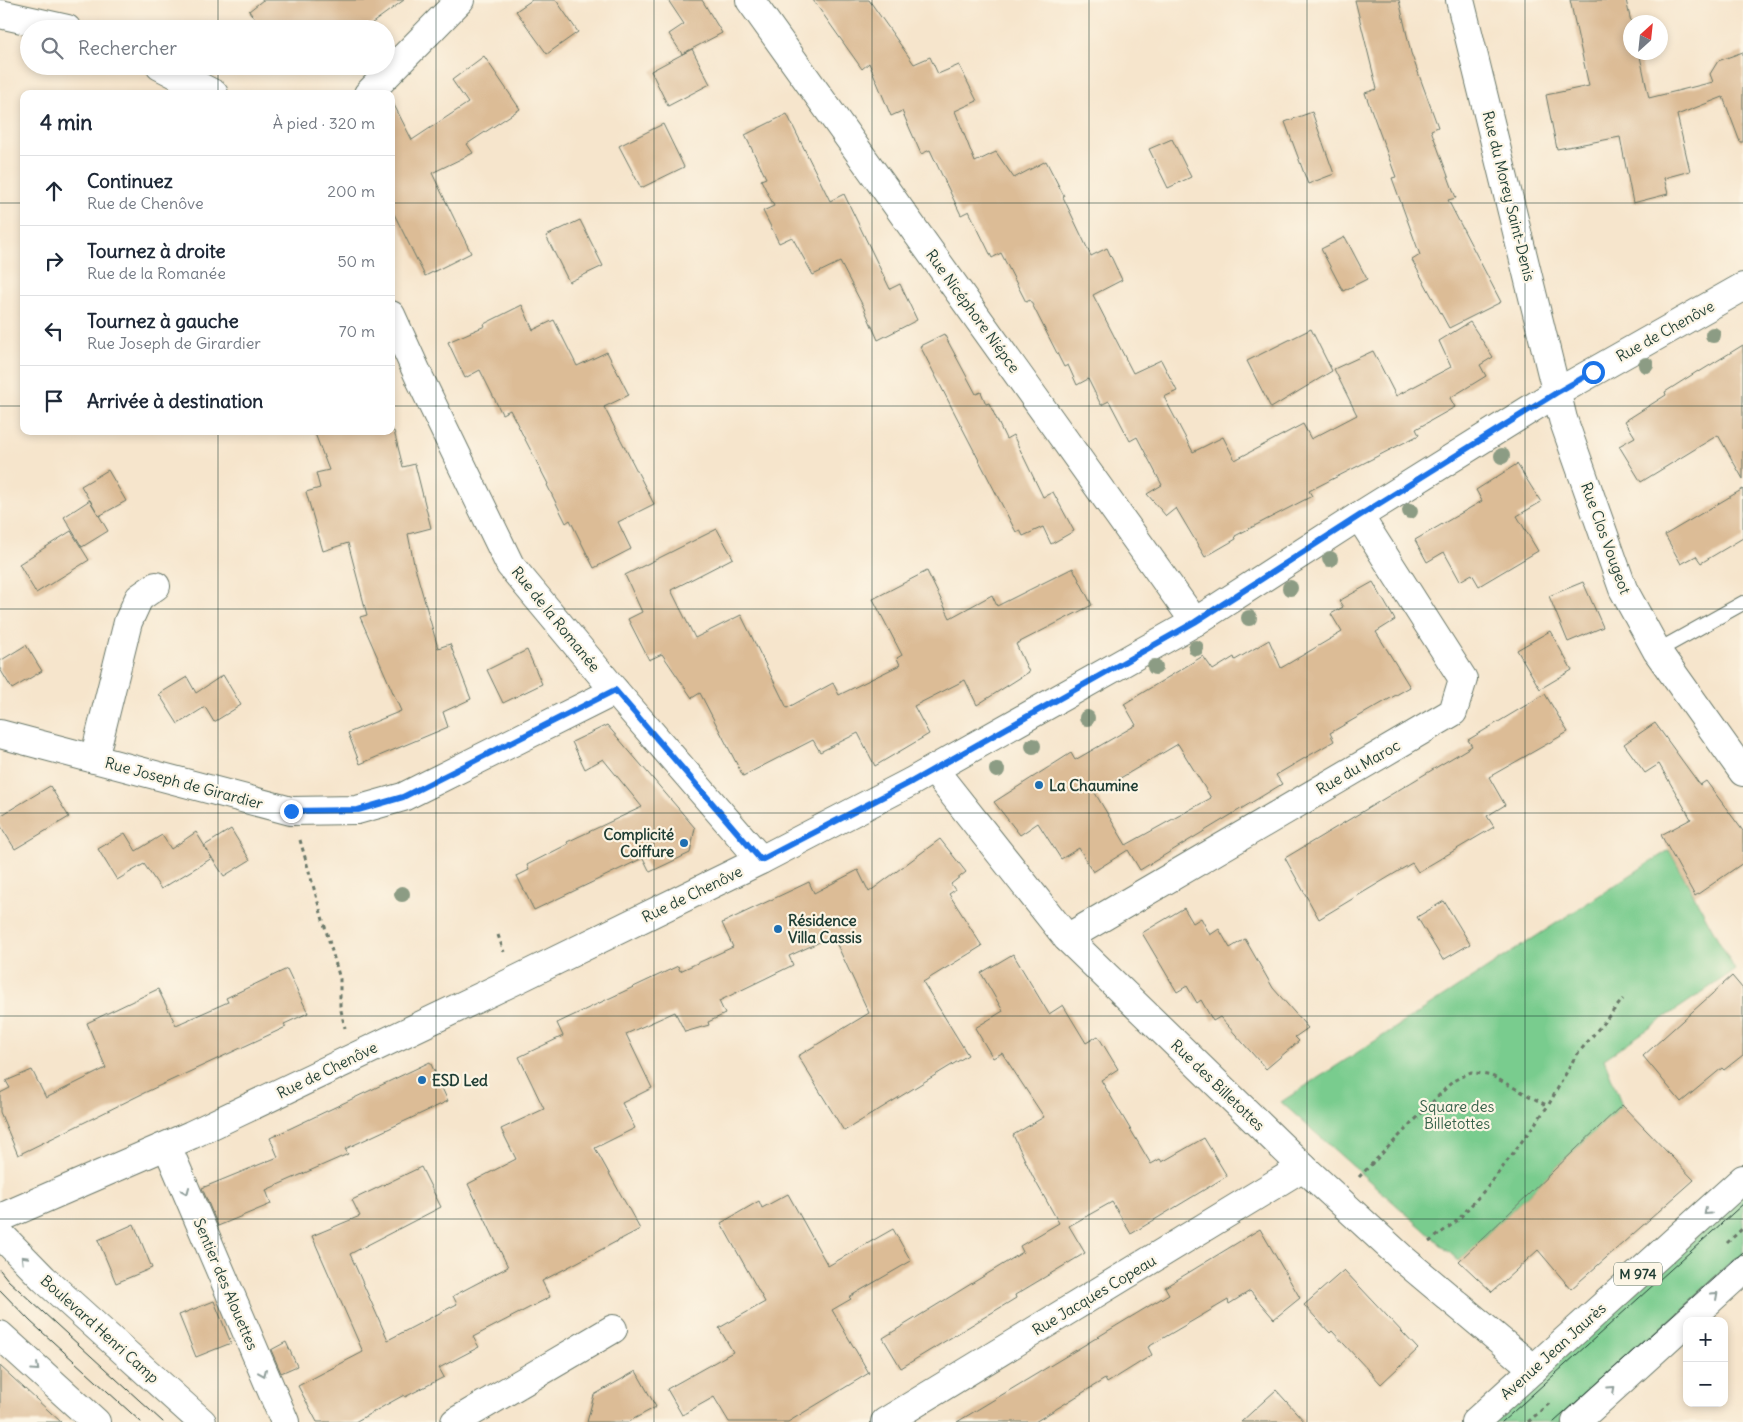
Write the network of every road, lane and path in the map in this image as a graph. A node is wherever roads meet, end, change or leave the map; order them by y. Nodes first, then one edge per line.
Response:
1 (460, 0) edge
2 (750, 0) edge
3 (1460, 0) edge
4 (0, 14) edge
5 (30, 20) edge
6 (395, 66) edge
7 (177, 75) edge
8 (387, 75) edge
9 (206, 90) edge
10 (372, 90) edge
11 (1743, 287) edge
12 (395, 324) edge
13 (1556, 393) junction
14 (1359, 516) junction
15 (156, 586) dead end
16 (1743, 603) edge
17 (1195, 622) junction
18 (1657, 651) junction
19 (615, 690) junction
20 (0, 734) edge
21 (94, 759) junction
22 (934, 770) junction
23 (1743, 772) edge
24 (291, 811) junction
25 (761, 860) junction
26 (498, 935) dead end
27 (1067, 938) junction
28 (502, 946) dead end
29 (1622, 999) dead end
30 (344, 1022) dead end
31 (1548, 1106) junction
32 (167, 1146) junction
33 (1303, 1167) junction
34 (1743, 1179) edge
35 (1337, 1198) junction
36 (0, 1218) edge
37 (0, 1234) edge
38 (1403, 1259) junction
39 (1743, 1270) edge
40 (1691, 1317) edge
41 (1683, 1325) edge
42 (613, 1329) dead end
43 (0, 1335) edge
44 (1534, 1369) junction
45 (96, 1422) edge
46 (202, 1422) edge
47 (284, 1422) edge
48 (455, 1422) edge
49 (885, 1422) edge
50 (1475, 1422) edge
51 (1576, 1422) edge

1 - 6 street
2 - 17 street, Rue Nicéphore Niépce
3 - 13 street, Rue du Morey Saint-Denis
4 - 5 street
7 - 9 street
8 - 10 street
11 - 13 street, Rue de Chenôve
12 - 19 street, Rue de la Romanée
13 - 14 street, Rue de Chenôve
13 - 18 street, Rue Clos Vougeot
14 - 17 street, Rue de Chenôve
14 - 27 street, Rue du Maroc
15 - 21 street
16 - 18 lane
17 - 22 street, Rue de Chenôve
18 - 23 street, Rue Clos Vougeot
19 - 24 street, Rue Joseph de Girardier
19 - 25 street, Rue de la Romanée
20 - 21 street, Rue Joseph de Girardier
21 - 24 street, Rue Joseph de Girardier
22 - 25 street, Rue de Chenôve
22 - 27 street, Rue des Billetottes
24 - 30 path
25 - 32 street, Rue de Chenôve
26 - 28 path
27 - 33 street, Rue des Billetottes
29 - 31 path
31 - 35 path
31 - 38 path
32 - 36 street, Rue de Chenôve
32 -> 47 street, Sentier des Alouettes
33 - 35 street, Rue des Billetottes
33 - 49 street, Rue Jacques Copeau
34 -> 44 street, Avenue Jean Jaurès / M 974
35 - 38 street, Rue des Billetottes
46 -> 37 street, Boulevard Henri Camp
38 - 44 street, Rue des Billetottes
40 -> 39 street
51 -> 41 street
42 - 48 street
43 -> 45 street
44 - 50 street, Avenue Jean Jaurès / M 974

